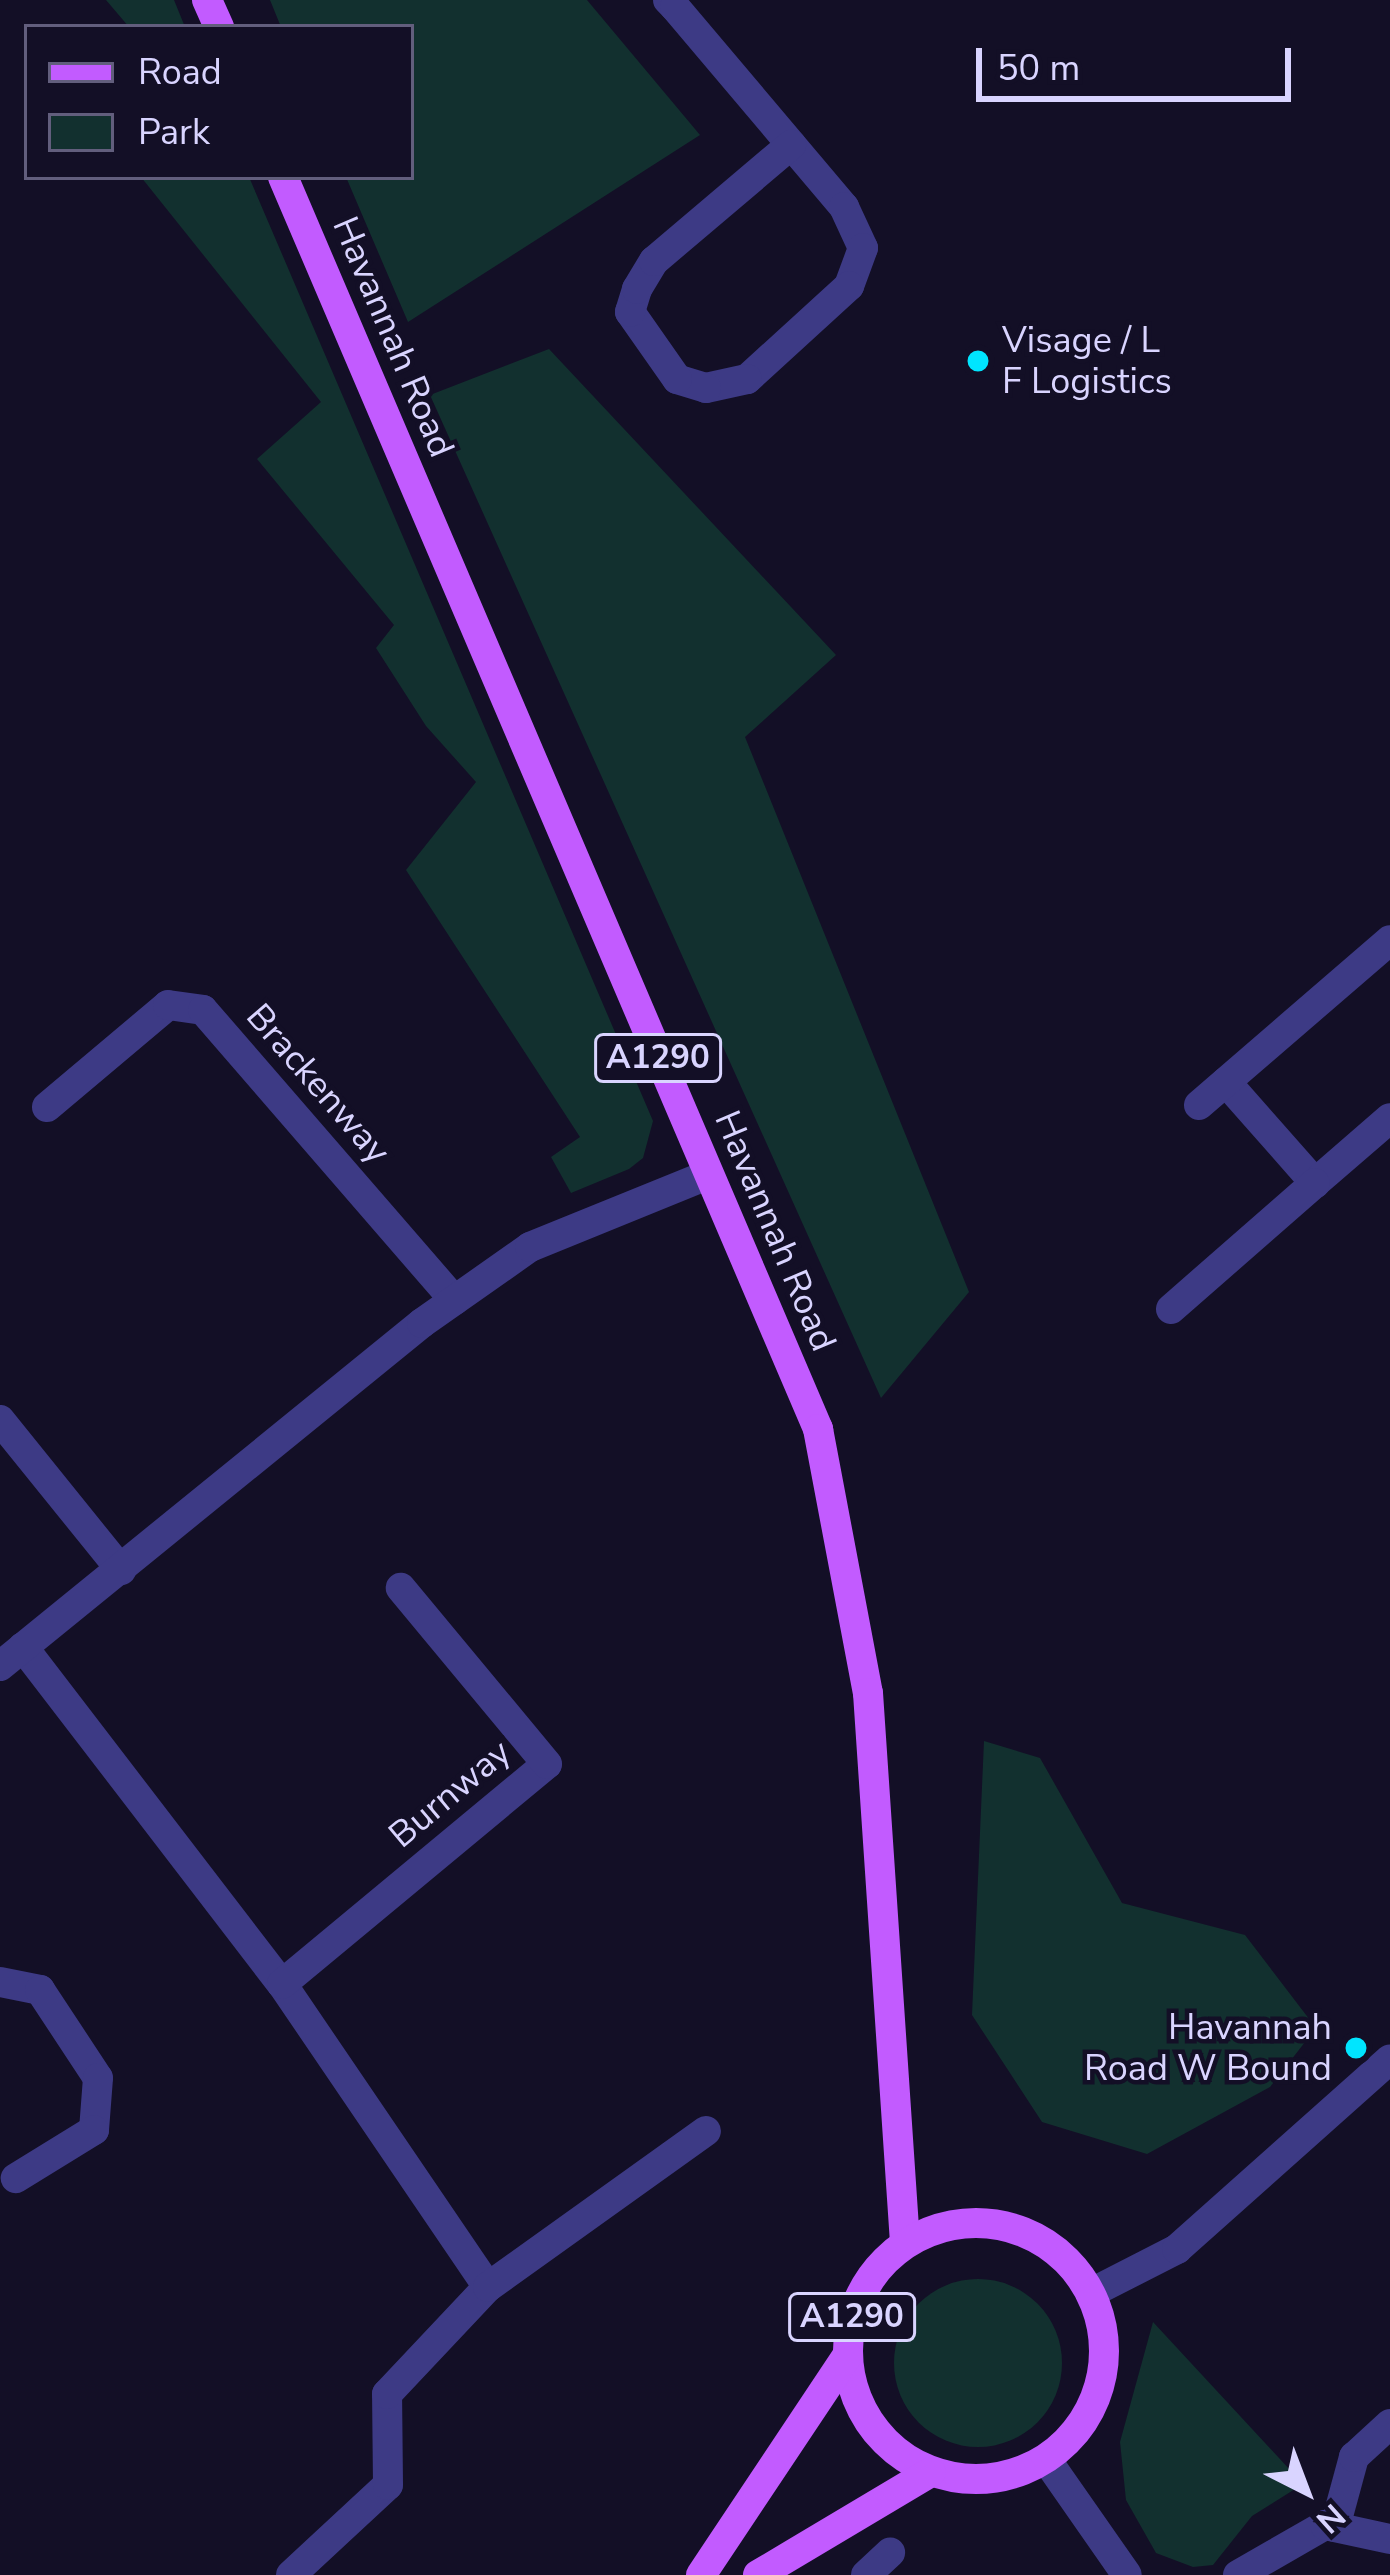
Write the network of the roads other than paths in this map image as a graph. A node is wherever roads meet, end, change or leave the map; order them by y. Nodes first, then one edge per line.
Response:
1 (668, 0) edge
2 (791, 145) junction
3 (284, 180) edge
4 (1390, 940) edge
5 (1226, 1082) junction
6 (1198, 1106) dead end
7 (47, 1107) dead end
8 (1390, 1118) edge
9 (707, 1175) junction
10 (1315, 1183) junction
11 (454, 1300) junction
12 (1171, 1309) dead end
13 (0, 1420) edge
14 (122, 1570) junction
15 (401, 1588) dead end
16 (12, 1657) edge
17 (0, 1982) edge
18 (282, 1984) junction
19 (1390, 2060) edge
20 (706, 2131) dead end
21 (16, 2178) dead end
22 (904, 2243) junction
23 (488, 2287) junction
24 (1091, 2293) junction
25 (847, 2356) junction
26 (1390, 2424) edge
27 (1046, 2459) junction
28 (931, 2472) junction
29 (1335, 2528) junction
30 (1390, 2539) edge
31 (890, 2553) dead end
32 (792, 2565) edge
33 (291, 2575) edge
34 (701, 2575) edge
35 (758, 2575) edge
36 (866, 2575) edge
37 (1127, 2575) edge
38 (1238, 2575) edge

1 - 2 street
2 - 2 street
3 - 9 main road, Havannah Road / A1290
4 - 5 street
5 - 6 street
5 - 10 street
7 - 11 street, Brackenway
8 - 10 street
9 - 11 street
9 - 22 main road, Havannah Road / A1290
10 - 12 street
11 - 14 street
13 - 14 street
14 - 16 street
15 - 18 street, Burnway
16 - 18 street
17 - 21 street
18 - 23 street
19 - 24 street
20 - 23 street
22 - 24 main road, A1290
22 - 25 main road, A1290
23 - 33 street
24 - 27 main road
25 - 28 main road, A1290
25 - 34 main road, A1290
26 - 29 street
27 - 28 main road
27 - 37 street
28 - 32 main road
29 - 30 street
29 - 38 street
31 - 36 street
32 - 35 main road

